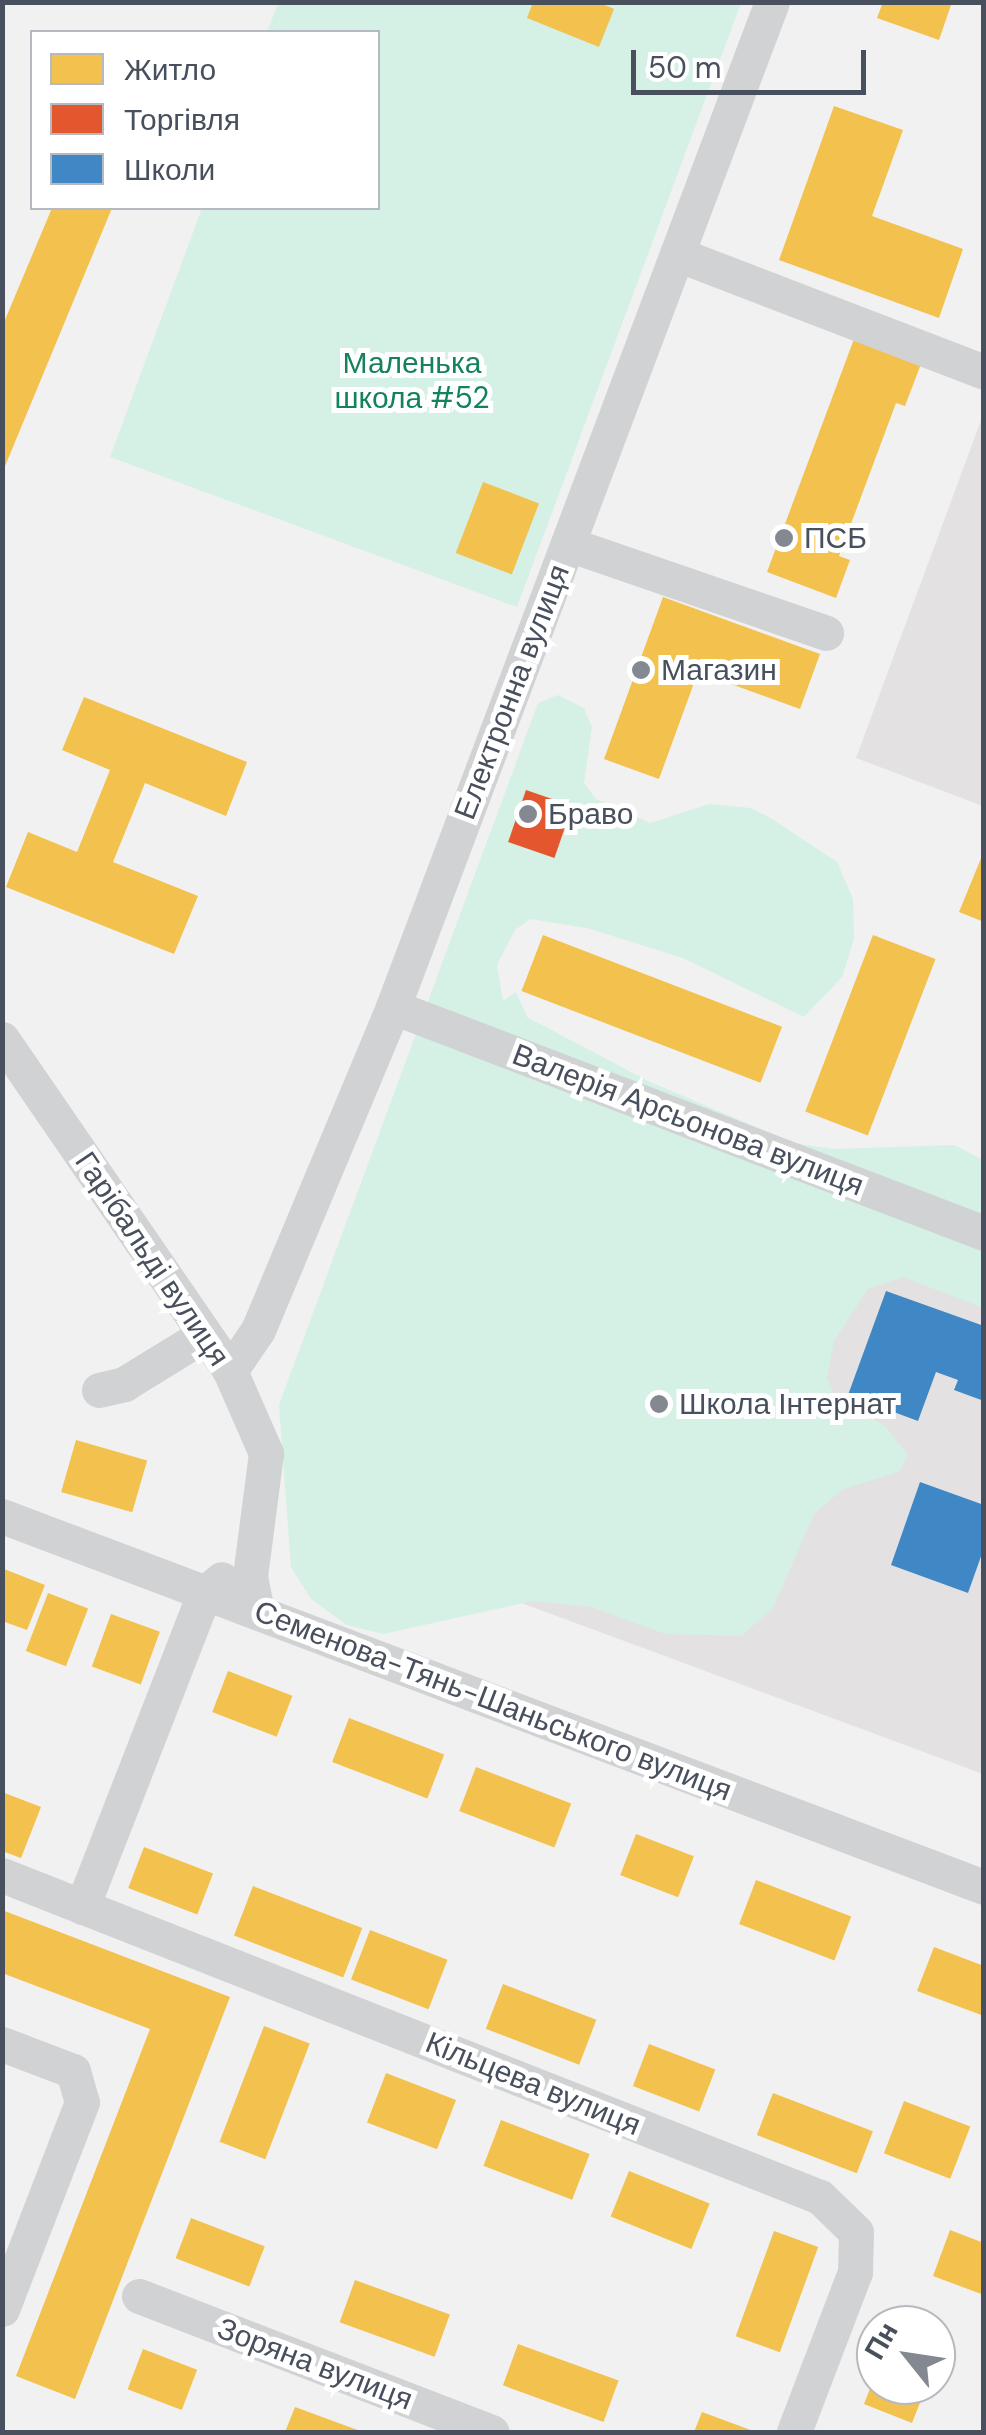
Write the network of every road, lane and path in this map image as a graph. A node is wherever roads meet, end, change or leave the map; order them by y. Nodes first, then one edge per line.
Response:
1 (772, 2) edge
2 (677, 254) junction
3 (984, 372) edge
4 (568, 544) junction
5 (826, 633) dead end
6 (393, 1007) junction
7 (2, 1039) edge
8 (984, 1233) edge
9 (202, 1336) junction
10 (230, 1372) junction
11 (100, 1390) dead end
12 (2, 1516) edge
13 (253, 1552) junction
14 (204, 1594) junction
15 (257, 1611) junction
16 (2, 1875) edge
17 (984, 1887) edge
18 (82, 1907) junction
19 (2, 2044) edge
20 (139, 2296) dead end
21 (2, 2310) edge
22 (492, 2432) edge
23 (794, 2432) edge

1 - 2 street, Електронна вулиця
2 - 3 street
2 - 4 street, Електронна вулиця
4 - 5 street
4 - 6 street, Електронна вулиця
6 - 8 street, Валерія Арсьонова вулиця
6 - 10 street, Електронна вулиця
7 - 9 street, Гарібальді вулиця
9 - 10 street, Гарібальді вулиця
9 - 11 street
10 - 13 street, Гарібальді вулиця
12 - 14 street, Семенова-Тянь-Шаньського вулиця
13 - 14 street
13 - 15 street, Гарібальді вулиця
14 - 15 street, Семенова-Тянь-Шаньського вулиця
14 - 18 street
15 - 17 street, Семенова-Тянь-Шаньського вулиця
16 - 18 street, Кільцева вулиця
18 - 23 street, Кільцева вулиця
19 - 21 street
20 - 22 street, Зоряна вулиця

